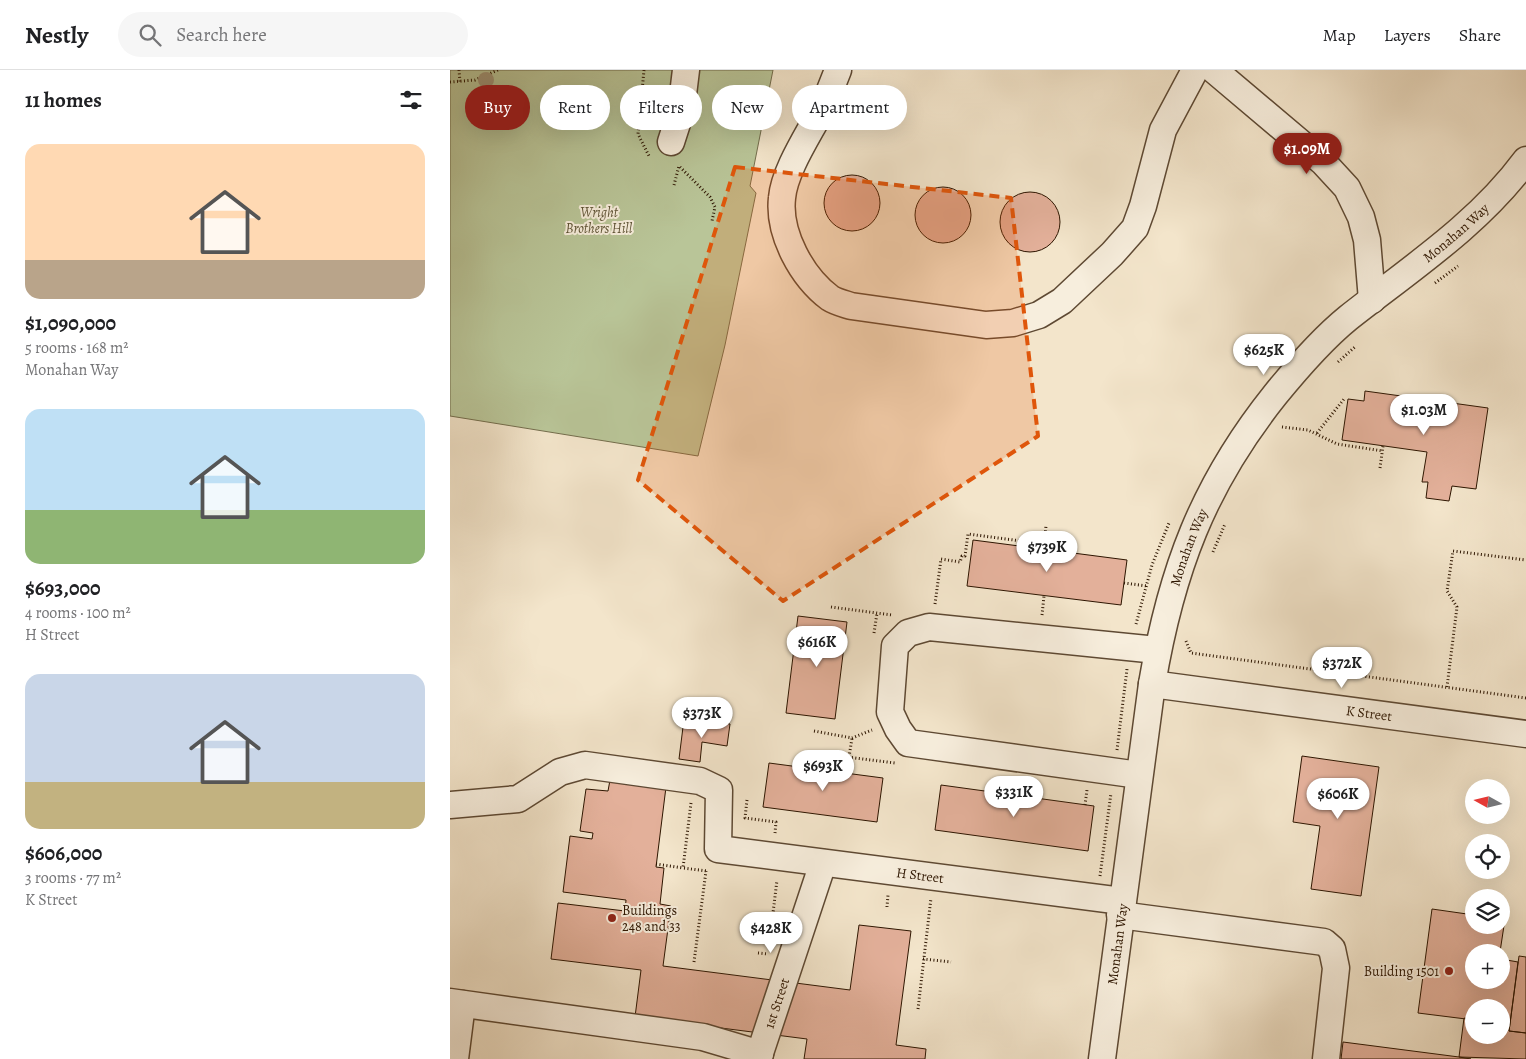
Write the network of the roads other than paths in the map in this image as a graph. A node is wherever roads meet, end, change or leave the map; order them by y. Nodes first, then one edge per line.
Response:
1 (686, 70) edge
2 (838, 70) edge
3 (1195, 70) edge
4 (1214, 70) edge
5 (660, 149) road end
6 (1526, 160) edge
7 (1372, 300) junction
8 (1157, 650) junction
9 (1152, 684) junction
10 (1526, 734) edge
11 (1139, 775) junction
12 (450, 805) edge
13 (823, 863) junction
14 (1121, 908) junction
15 (456, 1003) edge
16 (759, 1056) edge
17 (455, 1059) edge
18 (1102, 1059) edge
19 (1326, 1059) edge

1 - 5 street
2 - 3 street
4 - 7 street
6 - 7 street, Monahan Way
7 - 8 street, Monahan Way
8 - 9 street, Monahan Way
8 - 11 street
9 - 10 street, K Street
9 - 11 street, Monahan Way
11 - 14 street, Monahan Way
12 - 13 street, H Street
13 - 14 street, H Street
13 - 16 street, 1st Street
14 - 18 street, Monahan Way
14 - 19 street, H Street
15 - 16 street
15 - 17 street

